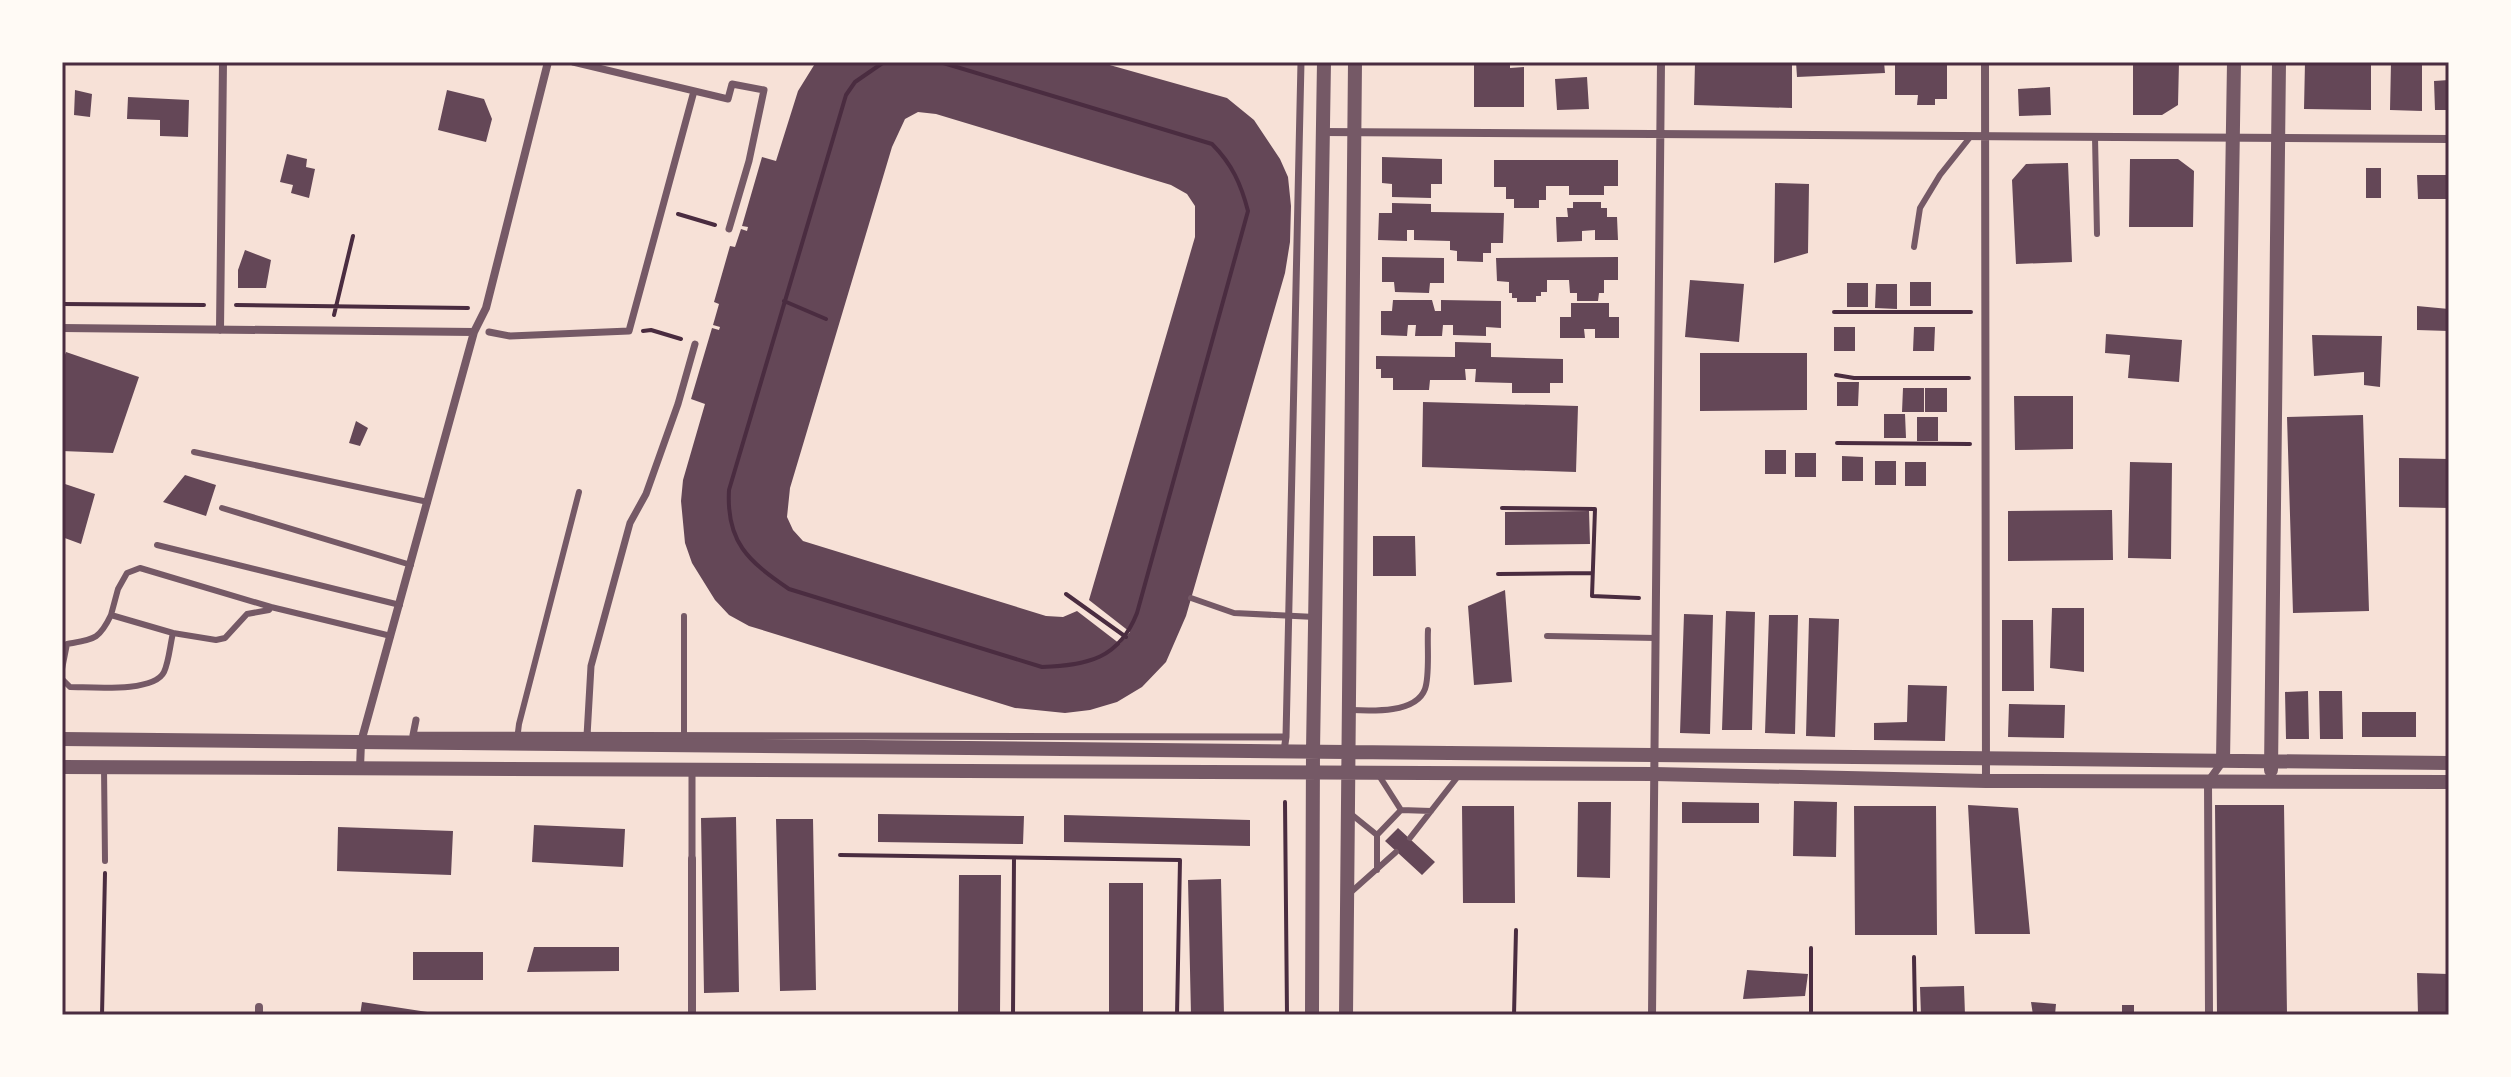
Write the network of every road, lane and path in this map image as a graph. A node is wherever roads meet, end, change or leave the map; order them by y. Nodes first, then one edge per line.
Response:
1 (223, 62) edge
2 (548, 62) edge
3 (573, 62) edge
4 (884, 62) edge
5 (940, 62) edge
6 (1301, 62) edge
7 (1324, 62) edge
8 (1355, 62) edge
9 (1661, 62) edge
10 (1985, 62) edge
11 (2234, 62) edge
12 (2279, 62) edge
13 (694, 91) junction
14 (1323, 132) junction
15 (1355, 132) junction
16 (1660, 134) junction
17 (1971, 136) junction
18 (1984, 136) junction
19 (2095, 137) junction
20 (2233, 138) junction
21 (2279, 138) junction
22 (2449, 139) edge
23 (664, 205) junction
24 (729, 229) joint
25 (2097, 234) dead end
26 (353, 236) dead end
27 (1914, 247) dead end
28 (784, 301) junction
29 (62, 304) edge
30 (220, 305) junction
31 (336, 306) junction
32 (486, 308) junction
33 (1834, 312) dead end
34 (1985, 312) junction
35 (826, 319) dead end
36 (62, 328) edge
37 (220, 330) junction
38 (330, 331) junction
39 (629, 331) junction
40 (474, 332) junction
41 (489, 332) dead end
42 (695, 344) joint
43 (1836, 375) dead end
44 (1985, 378) junction
45 (1837, 443) dead end
46 (1985, 444) junction
47 (194, 452) dead end
48 (579, 492) dead end
49 (428, 502) junction
50 (222, 508) dead end
51 (1502, 508) dead end
52 (157, 545) dead end
53 (411, 565) junction
54 (1593, 573) junction
55 (1498, 574) dead end
56 (1066, 594) dead end
57 (1191, 598) dead end
58 (1656, 599) junction
59 (400, 605) junction
60 (271, 607) junction
61 (111, 615) junction
62 (684, 616) dead end
63 (1288, 617) junction
64 (1315, 617) junction
65 (1428, 630) dead end
66 (173, 633) junction
67 (391, 636) junction
68 (1547, 636) dead end
69 (1126, 637) junction
70 (1656, 638) junction
71 (62, 669) edge
72 (62, 679) edge
73 (1349, 710) junction
74 (416, 720) dead end
75 (587, 736) junction
76 (62, 739) edge
77 (517, 739) junction
78 (684, 740) junction
79 (361, 742) junction
80 (1285, 744) junction
81 (1313, 751) junction
82 (1349, 752) junction
83 (1655, 755) junction
84 (1986, 758) junction
85 (2223, 761) junction
86 (2272, 761) junction
87 (2449, 763) edge
88 (62, 767) edge
89 (104, 767) junction
90 (360, 768) junction
91 (692, 770) junction
92 (1312, 773) junction
93 (1377, 773) junction
94 (1459, 773) junction
95 (1349, 774) junction
96 (1654, 774) junction
97 (1986, 781) junction
98 (2208, 782) junction
99 (2271, 782) junction
100 (2449, 782) edge
101 (1285, 802) dead end
102 (1401, 810) junction
103 (1348, 811) junction
104 (1431, 811) junction
105 (1377, 835) junction
106 (1410, 838) dead end
107 (1396, 852) dead end
108 (840, 855) dead end
109 (1014, 858) junction
110 (692, 859) joint
111 (105, 861) joint
112 (1377, 870) junction
113 (1347, 896) junction
114 (1516, 930) dead end
115 (1811, 948) dead end
116 (1914, 957) dead end
117 (102, 1015) edge
118 (692, 1015) edge
119 (1013, 1015) edge
120 (1177, 1015) edge
121 (1287, 1015) edge
122 (1312, 1015) edge
123 (1346, 1015) edge
124 (1514, 1015) edge
125 (1652, 1015) edge
126 (1811, 1015) edge
127 (1915, 1015) edge
128 (2209, 1015) edge

1 - 30 street
2 - 32 street
3 - 13 street
4 - 28 path
5 - 69 path
6 - 63 street
7 - 14 street
8 - 15 street
9 - 16 street
10 - 18 street
11 - 20 street
12 - 21 street
13 - 23 street
13 - 24 street
14 - 15 street
14 - 64 street
15 - 16 street
15 - 73 street
16 - 17 street
16 - 58 street
17 - 18 street
17 - 27 lane
18 - 19 street
18 - 34 street
19 - 20 street
19 - 25 lane
20 - 21 street
20 - 85 street
21 - 22 street
21 - 86 street
23 - 24 path
23 - 39 street
26 - 31 path
28 - 35 path
28 - 69 path
29 - 30 path
30 - 31 path
30 - 37 street
31 - 32 path
31 - 38 path
32 - 40 street
33 - 34 path
34 - 44 street
36 - 37 street
37 - 38 street
38 - 40 street
39 - 41 street
39 - 42 path
40 - 49 street
42 - 75 street
43 - 44 path
44 - 46 street
45 - 46 path
46 - 84 street
47 - 49 lane
48 - 77 lane
49 - 53 street
50 - 53 lane
51 - 54 path
52 - 59 lane
53 - 59 street
54 - 55 path
54 - 58 path
56 - 69 path
57 - 63 lane
58 - 70 street
59 - 67 street
60 - 61 lane
60 - 66 lane
60 - 67 lane
61 - 66 lane
61 - 71 lane
62 - 78 lane
63 - 64 lane
63 - 80 street
64 - 81 street
65 - 73 lane
66 - 72 lane
67 - 79 street
68 - 70 lane
70 - 83 street
73 - 82 street
74 - 77 street
75 - 77 street
75 - 78 street
76 - 79 street
77 - 78 street
77 - 79 street
78 - 80 street
79 - 90 street
80 - 81 street
81 - 82 street
81 - 92 street
82 - 83 street
82 - 95 street
83 - 84 street
83 - 96 street
84 - 85 street
84 - 97 street
85 - 86 street
85 - 98 street
86 - 87 street
86 - 99 street
88 - 89 street
89 - 90 street
89 - 111 lane
90 - 91 street
91 - 92 street
91 - 110 street
92 - 95 street
92 - 122 street
93 - 94 street
93 - 95 street
93 - 102 lane
94 - 96 street
94 - 104 lane
95 - 103 street
96 - 97 street
96 - 125 street
97 - 98 street
98 - 99 street
98 - 128 street
99 - 100 street
101 - 121 path
102 - 104 lane
102 - 105 lane
103 - 105 lane
103 - 113 street
104 - 106 lane
105 - 112 lane
107 - 112 lane
108 - 109 path
109 - 119 path
109 - 120 path
110 - 118 street
111 - 117 path
112 - 113 lane
113 - 123 street
114 - 124 path
115 - 126 path
116 - 127 path

